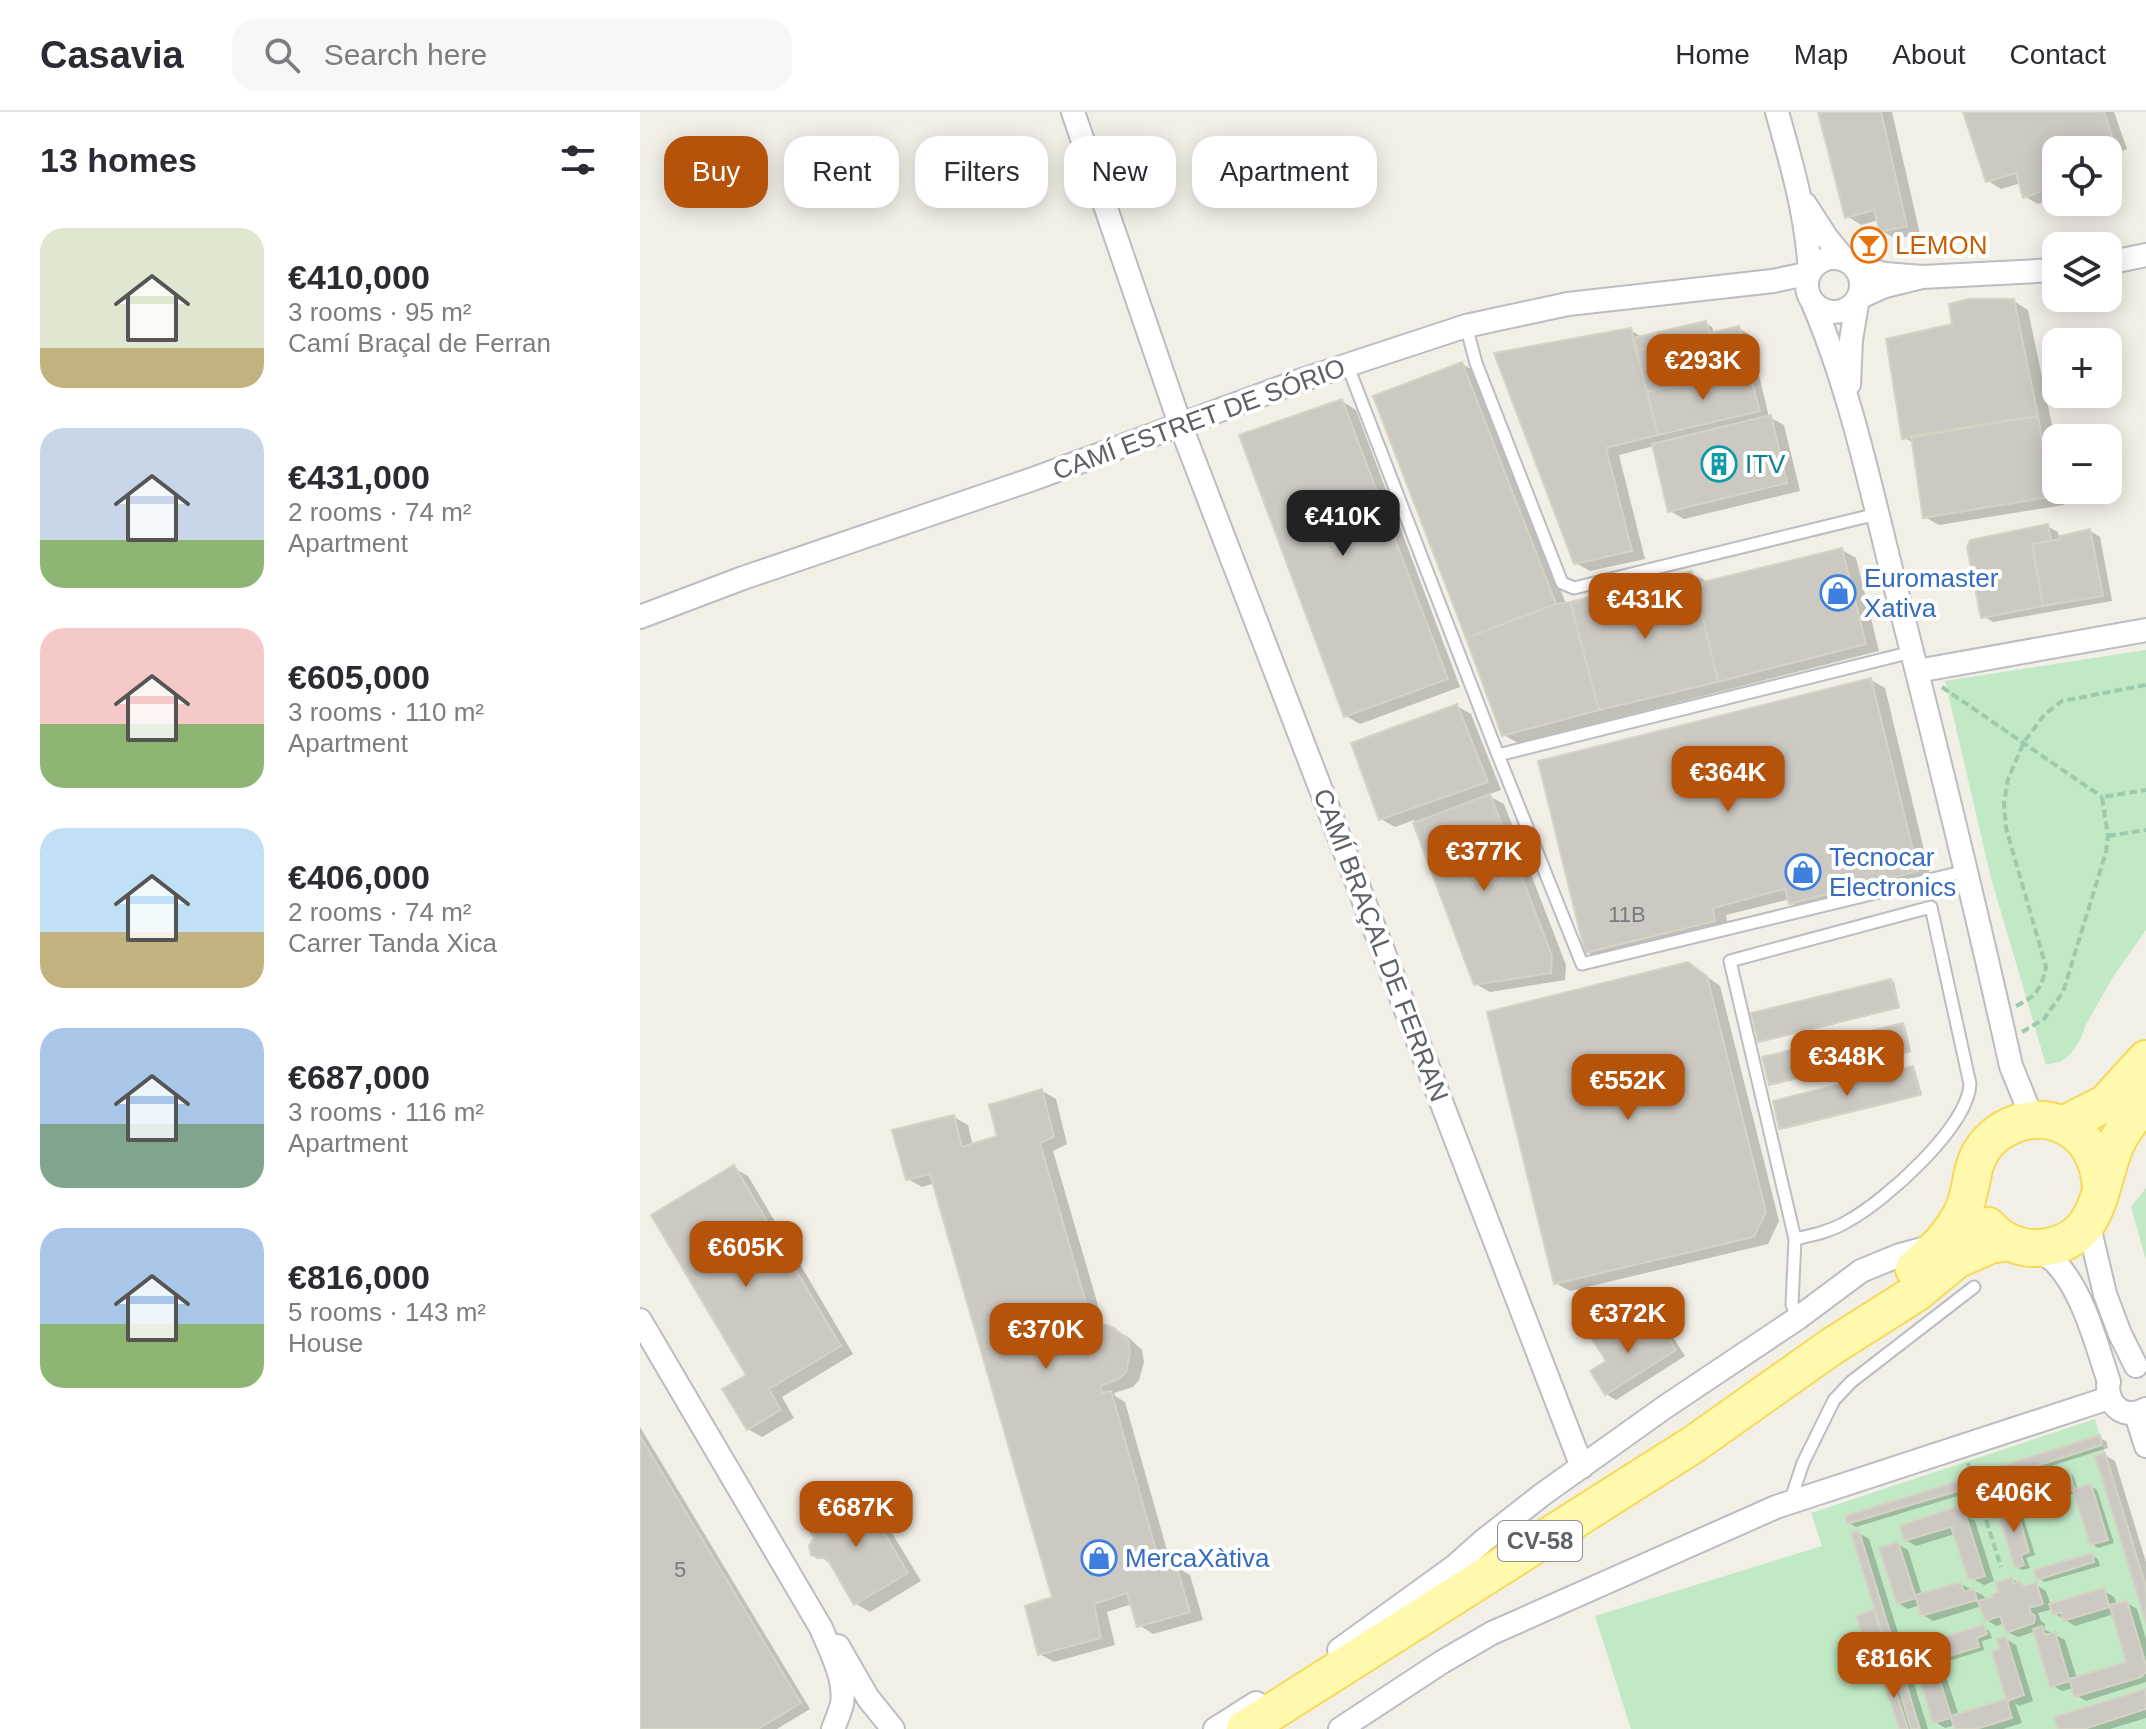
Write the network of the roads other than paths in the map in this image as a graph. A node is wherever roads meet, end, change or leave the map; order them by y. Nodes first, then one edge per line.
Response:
1 (1073, 112) edge
2 (1777, 112) edge
3 (1801, 196) junction
4 (2146, 255) edge
5 (2122, 260) edge
6 (1849, 263) junction
7 (2042, 271) edge
8 (1922, 277) junction
9 (1810, 289) junction
10 (1858, 298) junction
11 (1466, 326) junction
12 (1347, 364) junction
13 (1849, 401) junction
14 (1180, 424) junction
15 (1877, 514) junction
16 (640, 617) edge
17 (2146, 630) edge
18 (1914, 661) junction
19 (1498, 755) junction
20 (1966, 871) junction
21 (2146, 1059) edge
22 (2146, 1100) edge
23 (2036, 1123) junction
24 (1972, 1185) junction
25 (2101, 1187) junction
26 (2088, 1222) junction
27 (1795, 1239) junction
28 (1942, 1244) junction
29 (2020, 1245) junction
30 (1974, 1287) dead end
31 (1798, 1318) junction
32 (640, 1320) edge
33 (1831, 1347) junction
34 (2141, 1368) edge
35 (2109, 1390) junction
36 (2141, 1411) edge
37 (2146, 1443) edge
38 (1582, 1467) junction
39 (1783, 1504) junction
40 (821, 1628) junction
41 (834, 1659) junction
42 (881, 1721) edge
43 (833, 1728) edge
44 (1215, 1729) edge
45 (1245, 1729) edge
46 (1340, 1729) edge

1 - 14 street, CAMÍ BRAÇAL DE FERRAN
2 - 3 street
3 - 6 street
3 - 9 street
4 - 5 street
6 - 8 street
6 - 9 street
6 - 10 street
7 - 8 street
8 - 10 street
9 - 10 street
9 - 11 street, CAMÍ ESTRET DE SÓRIO
9 - 13 street
10 - 13 street
11 - 12 street, CAMÍ ESTRET DE SÓRIO
11 - 15 lane
12 - 14 street, CAMÍ ESTRET DE SÓRIO
12 - 19 lane
13 - 15 street
14 - 16 street, CAMÍ ESTRET DE SÓRIO
14 - 38 street, CAMÍ BRAÇAL DE FERRAN
15 - 18 street
17 - 18 street
18 - 19 lane
18 - 20 street
19 - 20 lane
20 - 23 street
21 - 23 main road, CV-58
22 - 25 main road
23 - 24 main road, CV-58
23 - 25 main road
24 - 28 main road, CV-58
24 - 29 main road
25 - 26 main road
26 - 29 main road, CV-58
26 - 34 street
27 - 27 lane
27 - 31 lane
28 - 31 street
28 - 33 main road, CV-58
29 - 33 main road, CV-58
29 - 35 street
30 - 39 lane
31 - 38 street
32 - 40 street
33 - 45 main road, CV-58
34 - 35 street
35 - 36 street
35 - 39 street
36 - 37 street
38 - 44 street
39 - 46 street
40 - 41 street
40 - 42 street
41 - 42 street
41 - 43 street
42 - 43 street

